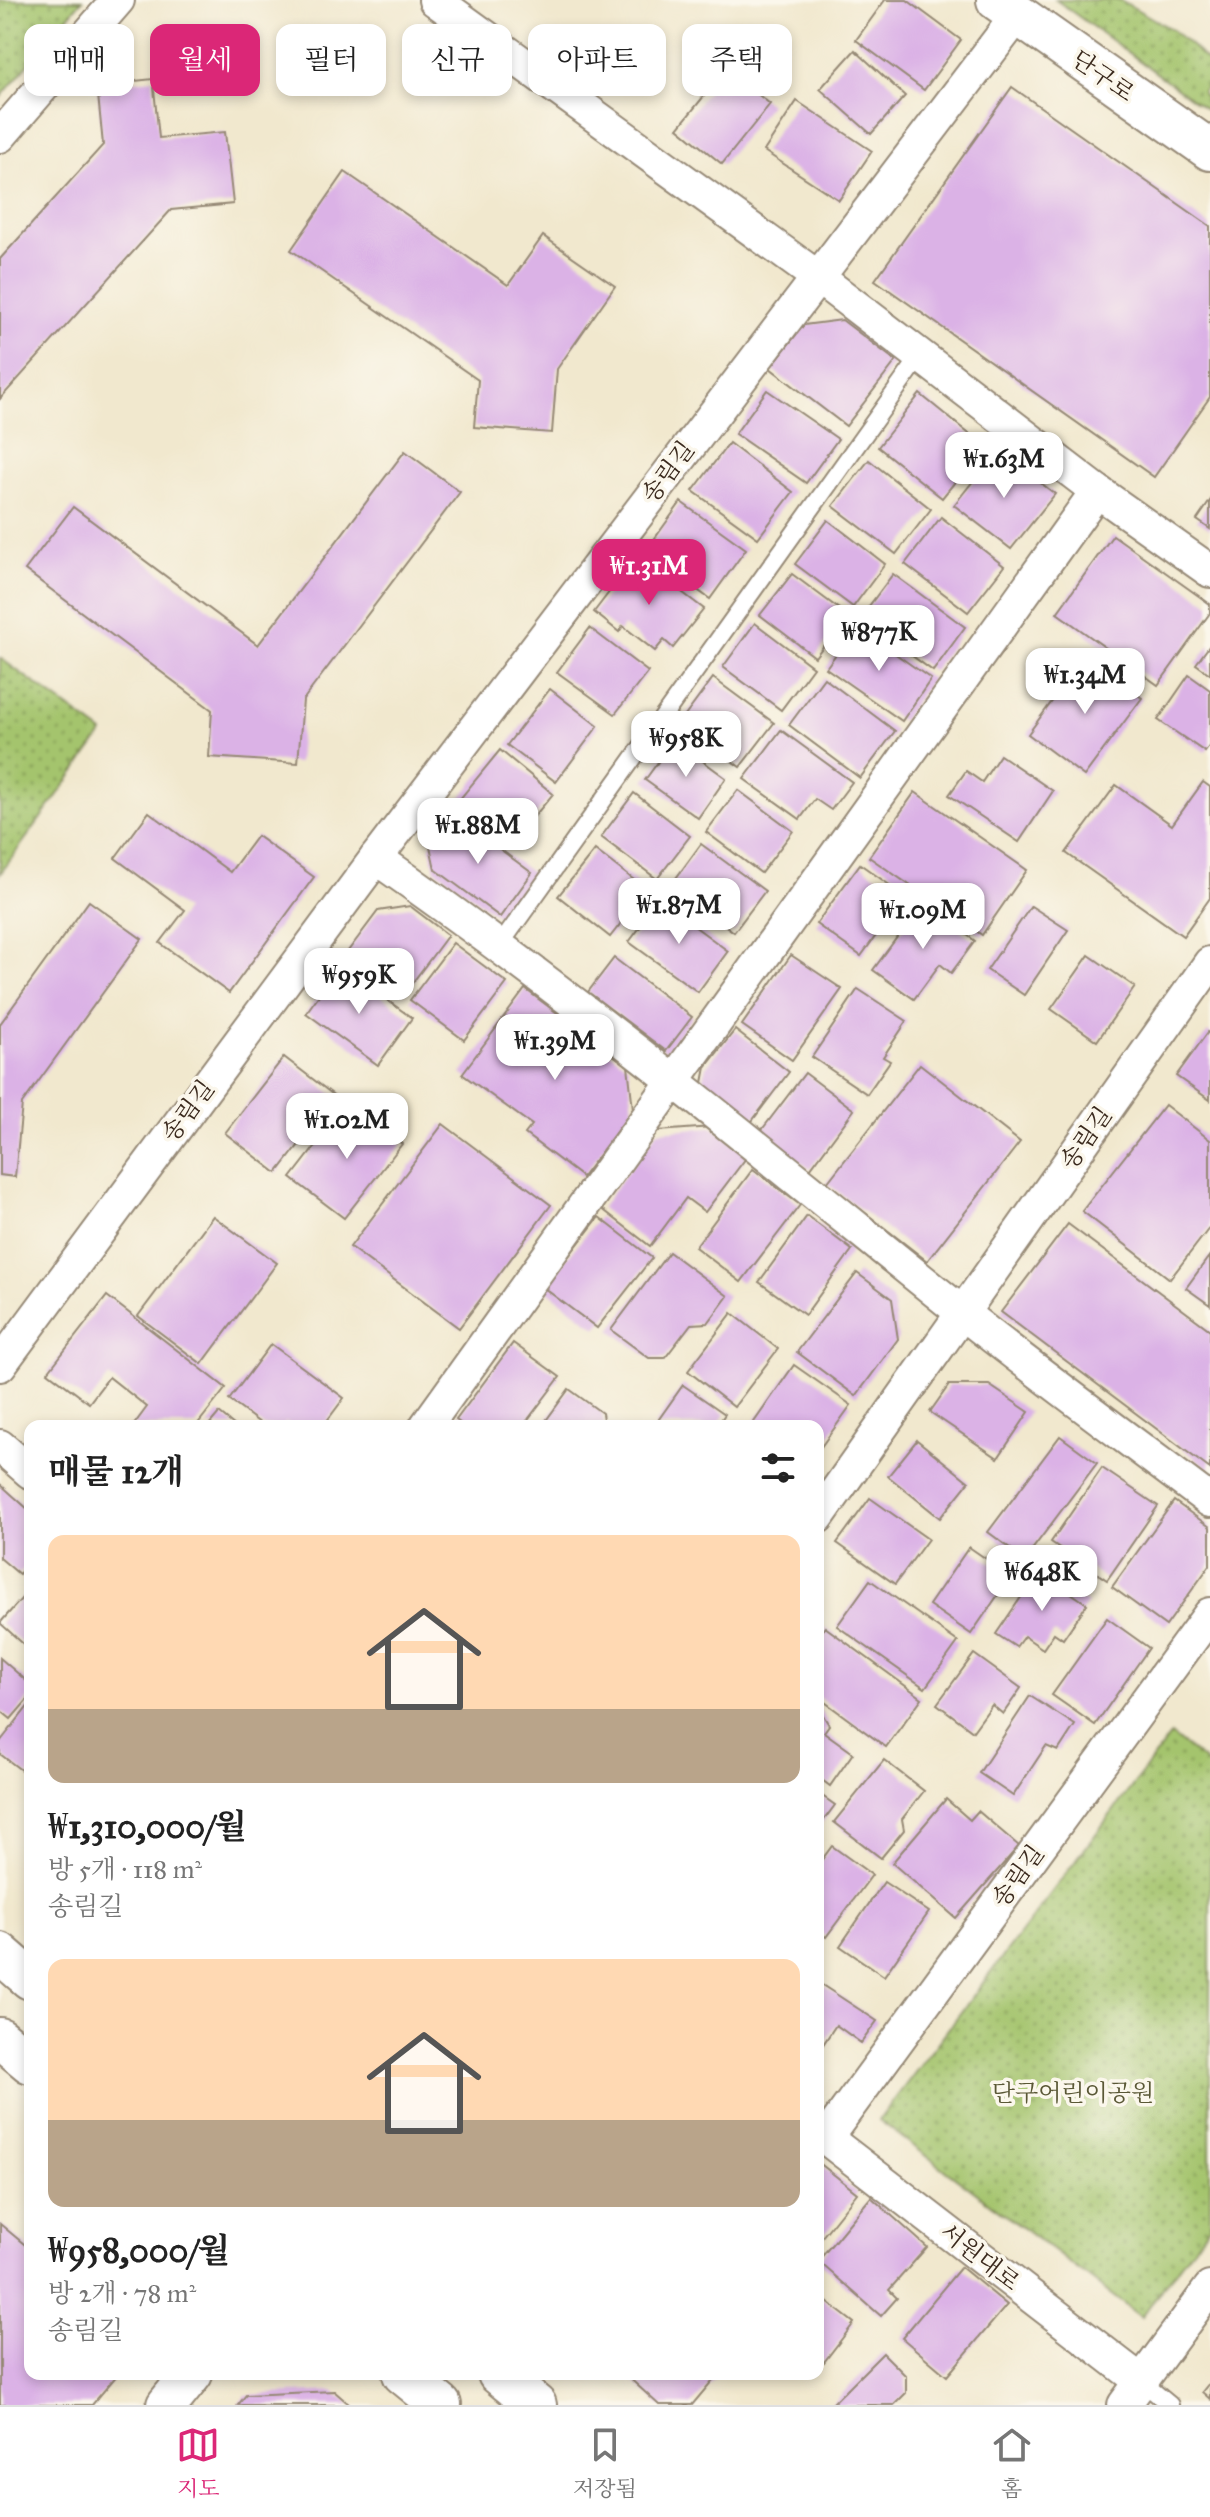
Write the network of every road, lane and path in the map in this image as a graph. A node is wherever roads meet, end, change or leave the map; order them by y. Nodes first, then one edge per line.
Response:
1 (118, 0) edge
2 (435, 0) edge
3 (1007, 8) edge
4 (0, 136) edge
5 (1210, 150) edge
6 (816, 276) junction
7 (922, 354) junction
8 (1097, 491) junction
9 (1210, 571) edge
10 (376, 858) junction
11 (500, 945) junction
12 (1210, 963) edge
13 (677, 1081) junction
14 (962, 1313) junction
15 (0, 1365) edge
16 (430, 1420) edge
17 (0, 1446) edge
18 (24, 1467) edge
19 (1210, 1501) edge
20 (824, 1508) edge
21 (1210, 1614) edge
22 (0, 1953) edge
23 (24, 1974) edge
24 (0, 2038) edge
25 (24, 2058) edge
26 (824, 2132) edge
27 (824, 2137) edge
28 (1210, 2288) edge
29 (187, 2380) edge
30 (410, 2380) edge
31 (505, 2380) edge
32 (1133, 2393) edge
33 (167, 2405) edge
34 (441, 2405) edge
35 (536, 2405) edge
36 (1170, 2405) edge

1 - 4 street
2 - 6 street
3 - 5 street, 단구로
3 - 6 street, 송림길
6 - 7 street
6 - 10 street, 송림길
7 - 8 street
7 - 11 lane
8 - 9 street
8 - 13 street
10 - 11 street
10 - 15 street, 송림길
11 - 13 street
12 - 14 street, 송림길
13 - 14 street
13 - 16 street
14 - 19 street
14 - 20 street, 송림길
17 - 18 street
21 - 26 street, 송림길
22 - 23 street
24 - 25 street
27 - 32 street, 서원대로
28 - 32 street
29 - 33 street
30 - 34 street
31 - 35 street
32 - 36 lane

